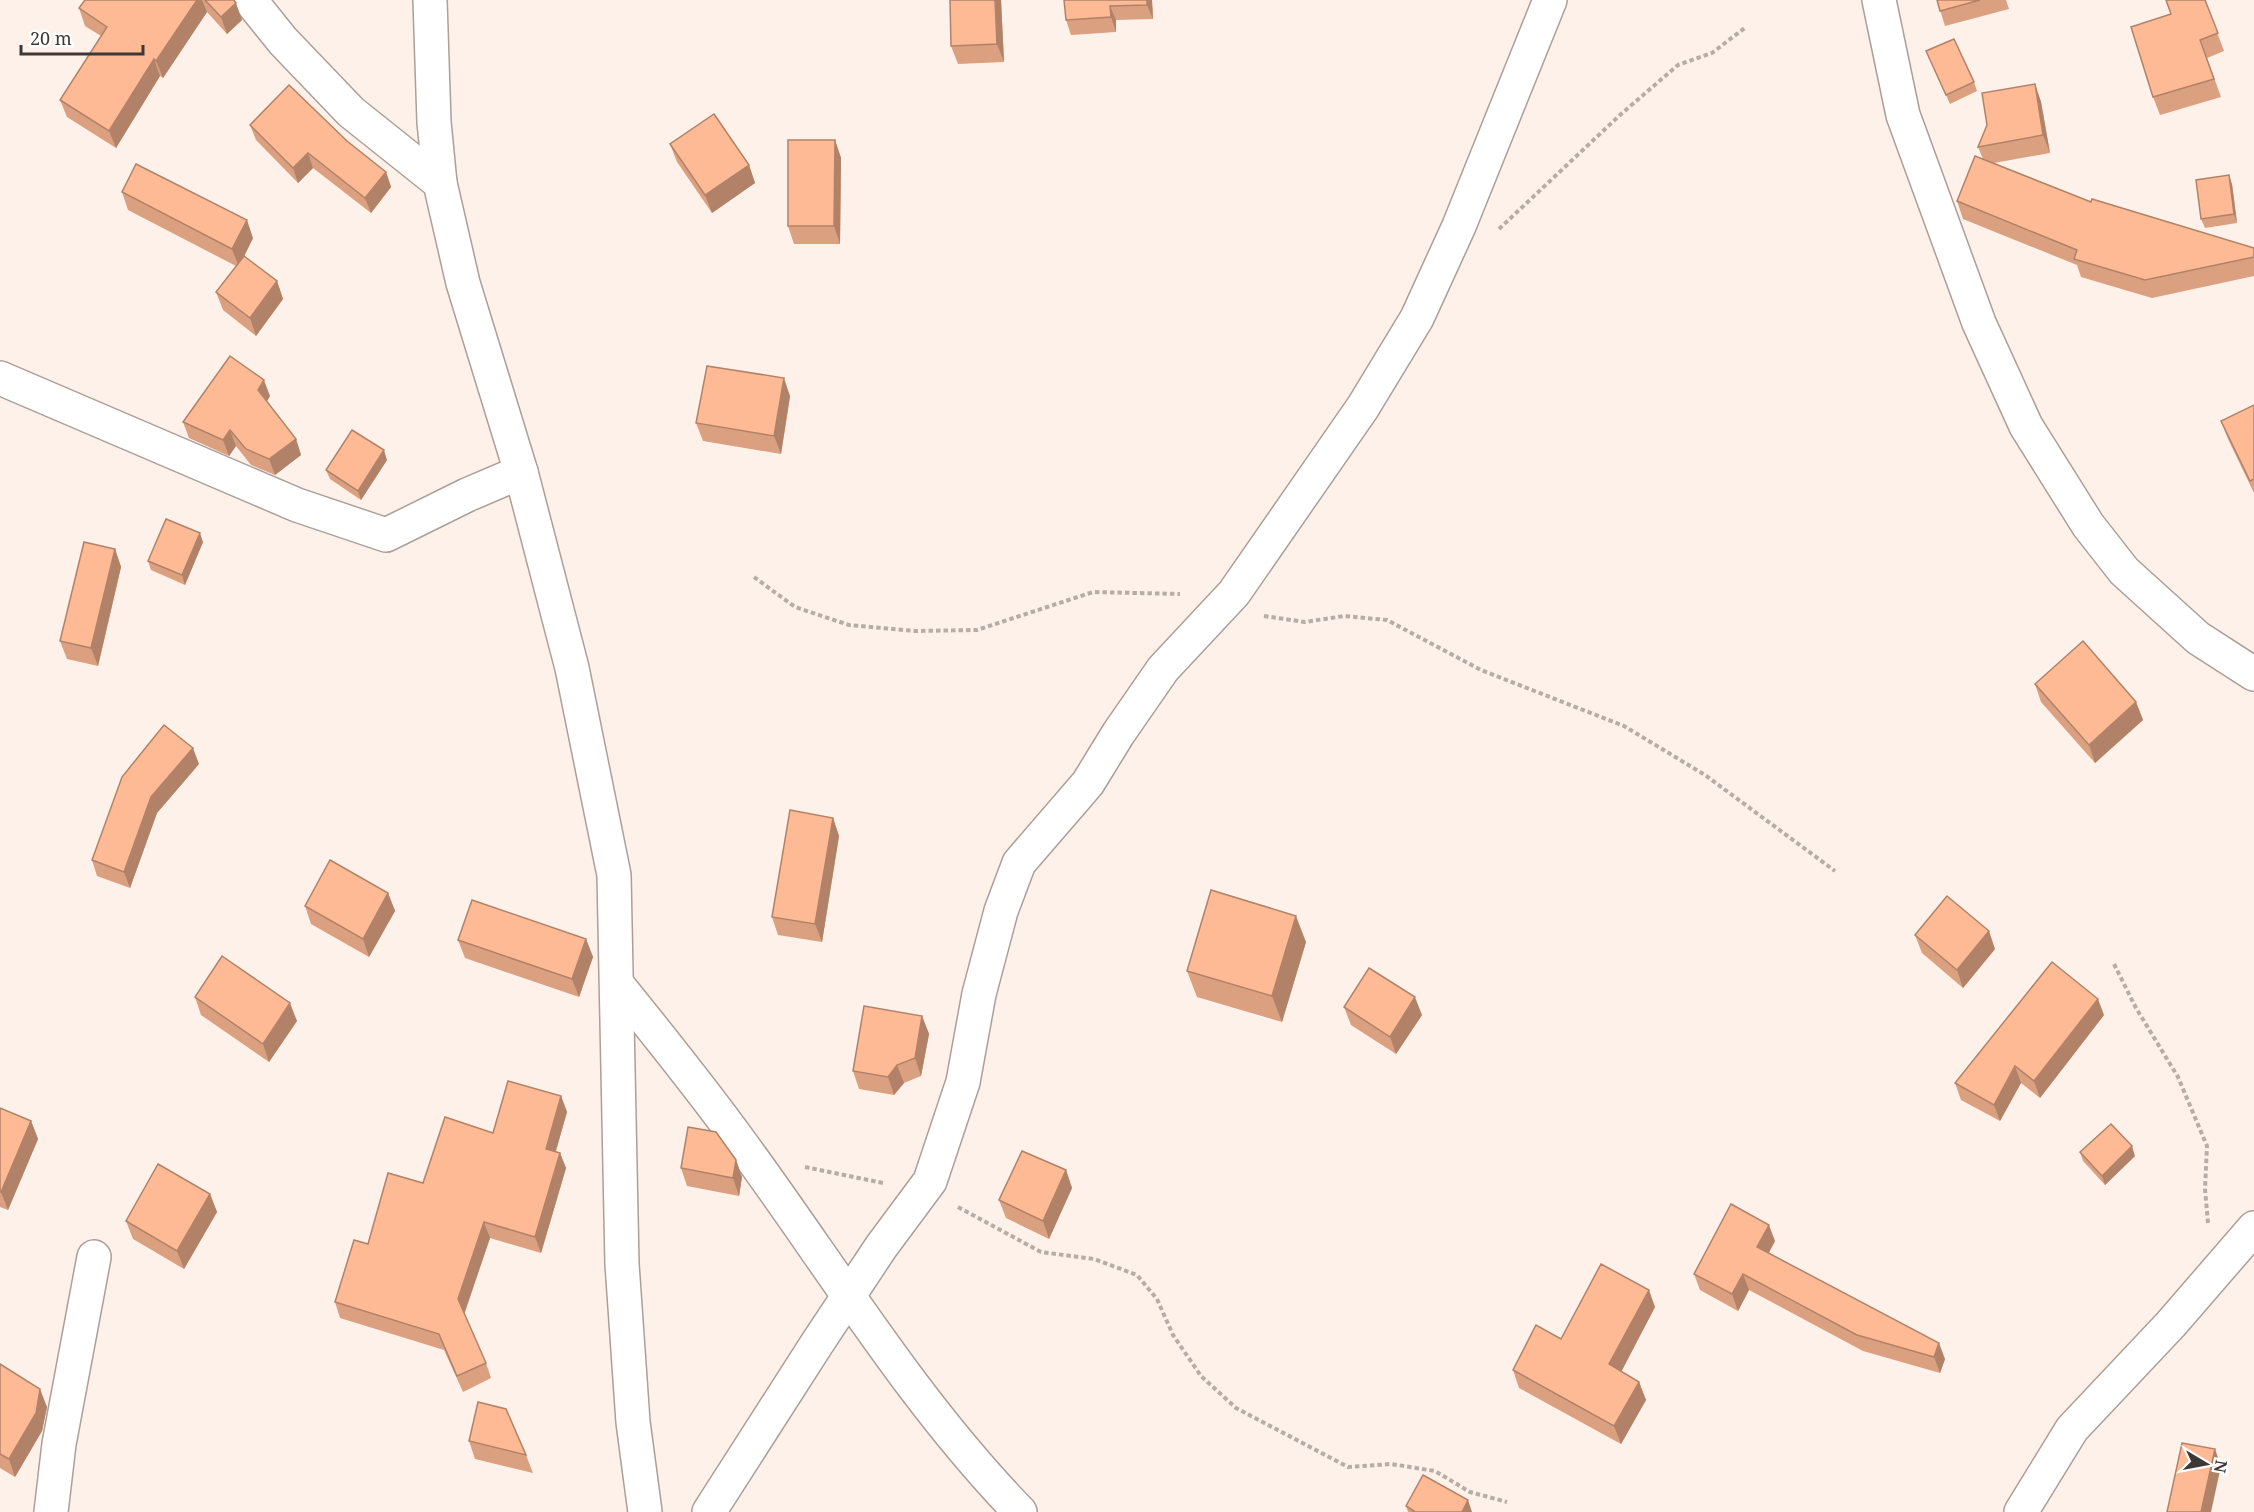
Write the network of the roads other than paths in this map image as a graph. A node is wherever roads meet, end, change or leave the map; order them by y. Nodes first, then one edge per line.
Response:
1 (250, 0) edge
2 (430, 0) edge
3 (1550, 0) edge
4 (1879, 0) edge
5 (440, 183) junction
6 (0, 378) edge
7 (521, 472) junction
8 (2254, 674) edge
9 (618, 984) junction
10 (2252, 1230) edge
11 (94, 1257) dead end
12 (850, 1297) junction
13 (51, 1512) edge
14 (645, 1512) edge
15 (709, 1512) edge
16 (1020, 1512) edge
17 (2021, 1512) edge

1 - 5 street
2 - 5 street
3 - 12 street
4 - 8 street
5 - 7 street
6 - 7 street
7 - 9 street
9 - 12 street
9 - 14 street
10 - 17 street
11 - 13 street
12 - 15 street
12 - 16 street

